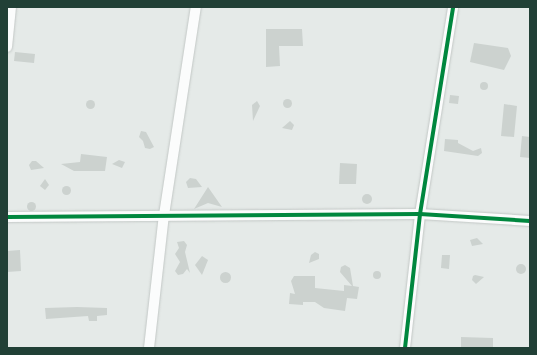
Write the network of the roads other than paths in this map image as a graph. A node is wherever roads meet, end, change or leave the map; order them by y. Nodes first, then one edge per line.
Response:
1 (11, 7) edge
2 (196, 7) edge
3 (453, 7) edge
4 (7, 47) edge
5 (420, 214) junction
6 (164, 215) junction
7 (7, 217) edge
8 (530, 221) edge
9 (150, 348) edge
10 (405, 348) edge

1 - 4 street
2 - 6 street
3 - 5 street
5 - 6 street
5 - 8 street
5 - 10 street
6 - 7 street
6 - 9 street

